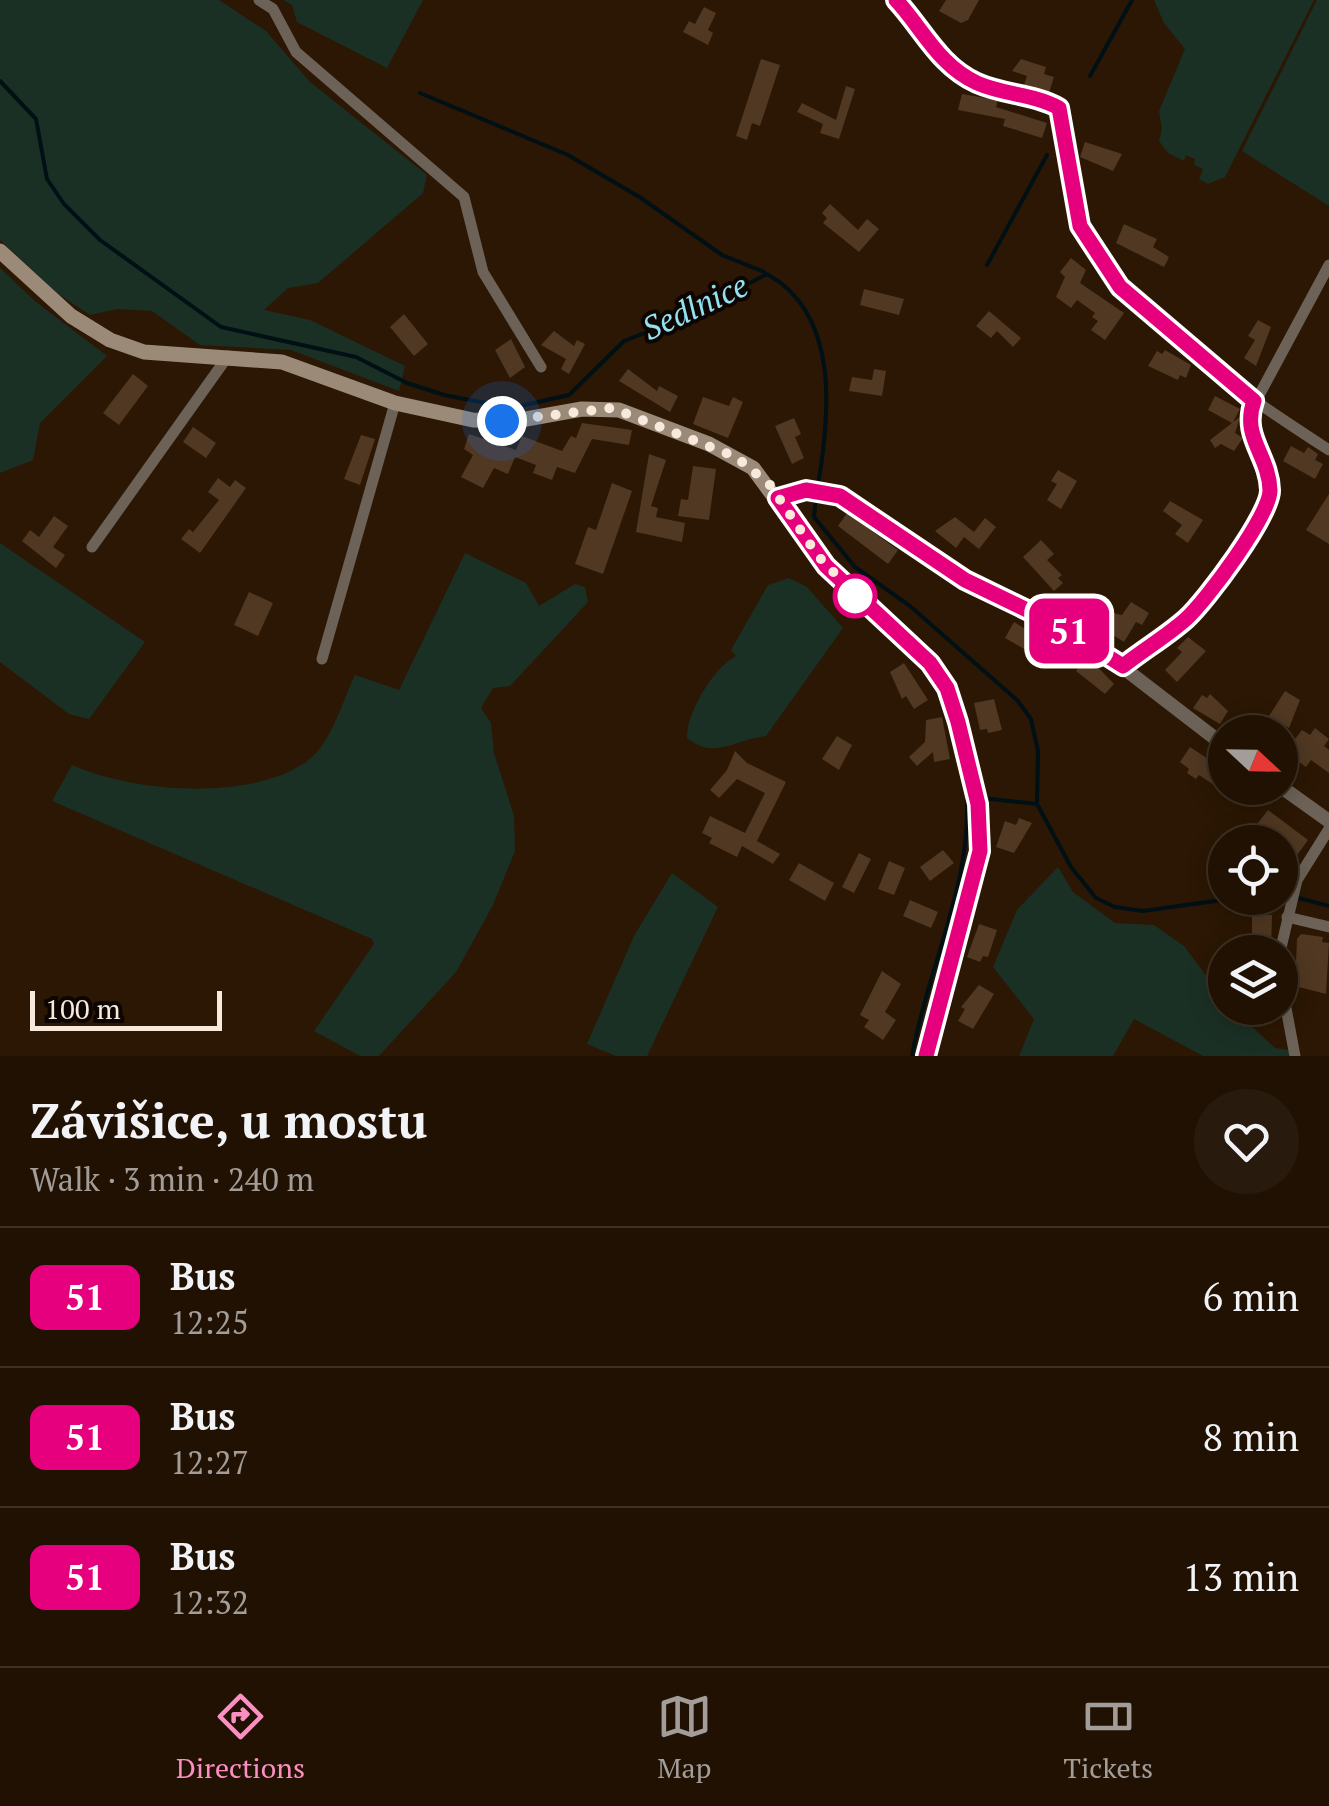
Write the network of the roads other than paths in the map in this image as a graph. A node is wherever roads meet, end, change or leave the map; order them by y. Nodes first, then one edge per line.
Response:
1 (259, 0) edge
2 (896, 0) edge
3 (914, 0) edge
4 (905, 11) junction
5 (0, 252) edge
6 (1329, 265) edge
7 (228, 356) junction
8 (540, 368) dead end
9 (1254, 401) junction
10 (396, 403) junction
11 (1329, 450) edge
12 (778, 498) junction
13 (92, 547) dead end
14 (322, 660) dead end
15 (1123, 666) junction
16 (1208, 733) edge
17 (1298, 799) edge
18 (1329, 822) edge
19 (1329, 830) edge
20 (1298, 878) edge
21 (1294, 915) edge
22 (1329, 927) edge
23 (1289, 1025) edge
24 (926, 1056) edge
25 (1295, 1056) edge

1 - 8 street
2 - 4 street
3 - 4 street
4 - 9 street
5 - 7 main road
6 - 9 street
7 - 10 main road
7 - 13 street
9 - 11 street
9 - 15 street
10 - 12 main road
10 - 14 street
12 - 15 street
12 - 24 main road
15 - 16 street
17 - 18 street
19 - 20 street
21 - 22 street
23 - 25 street

